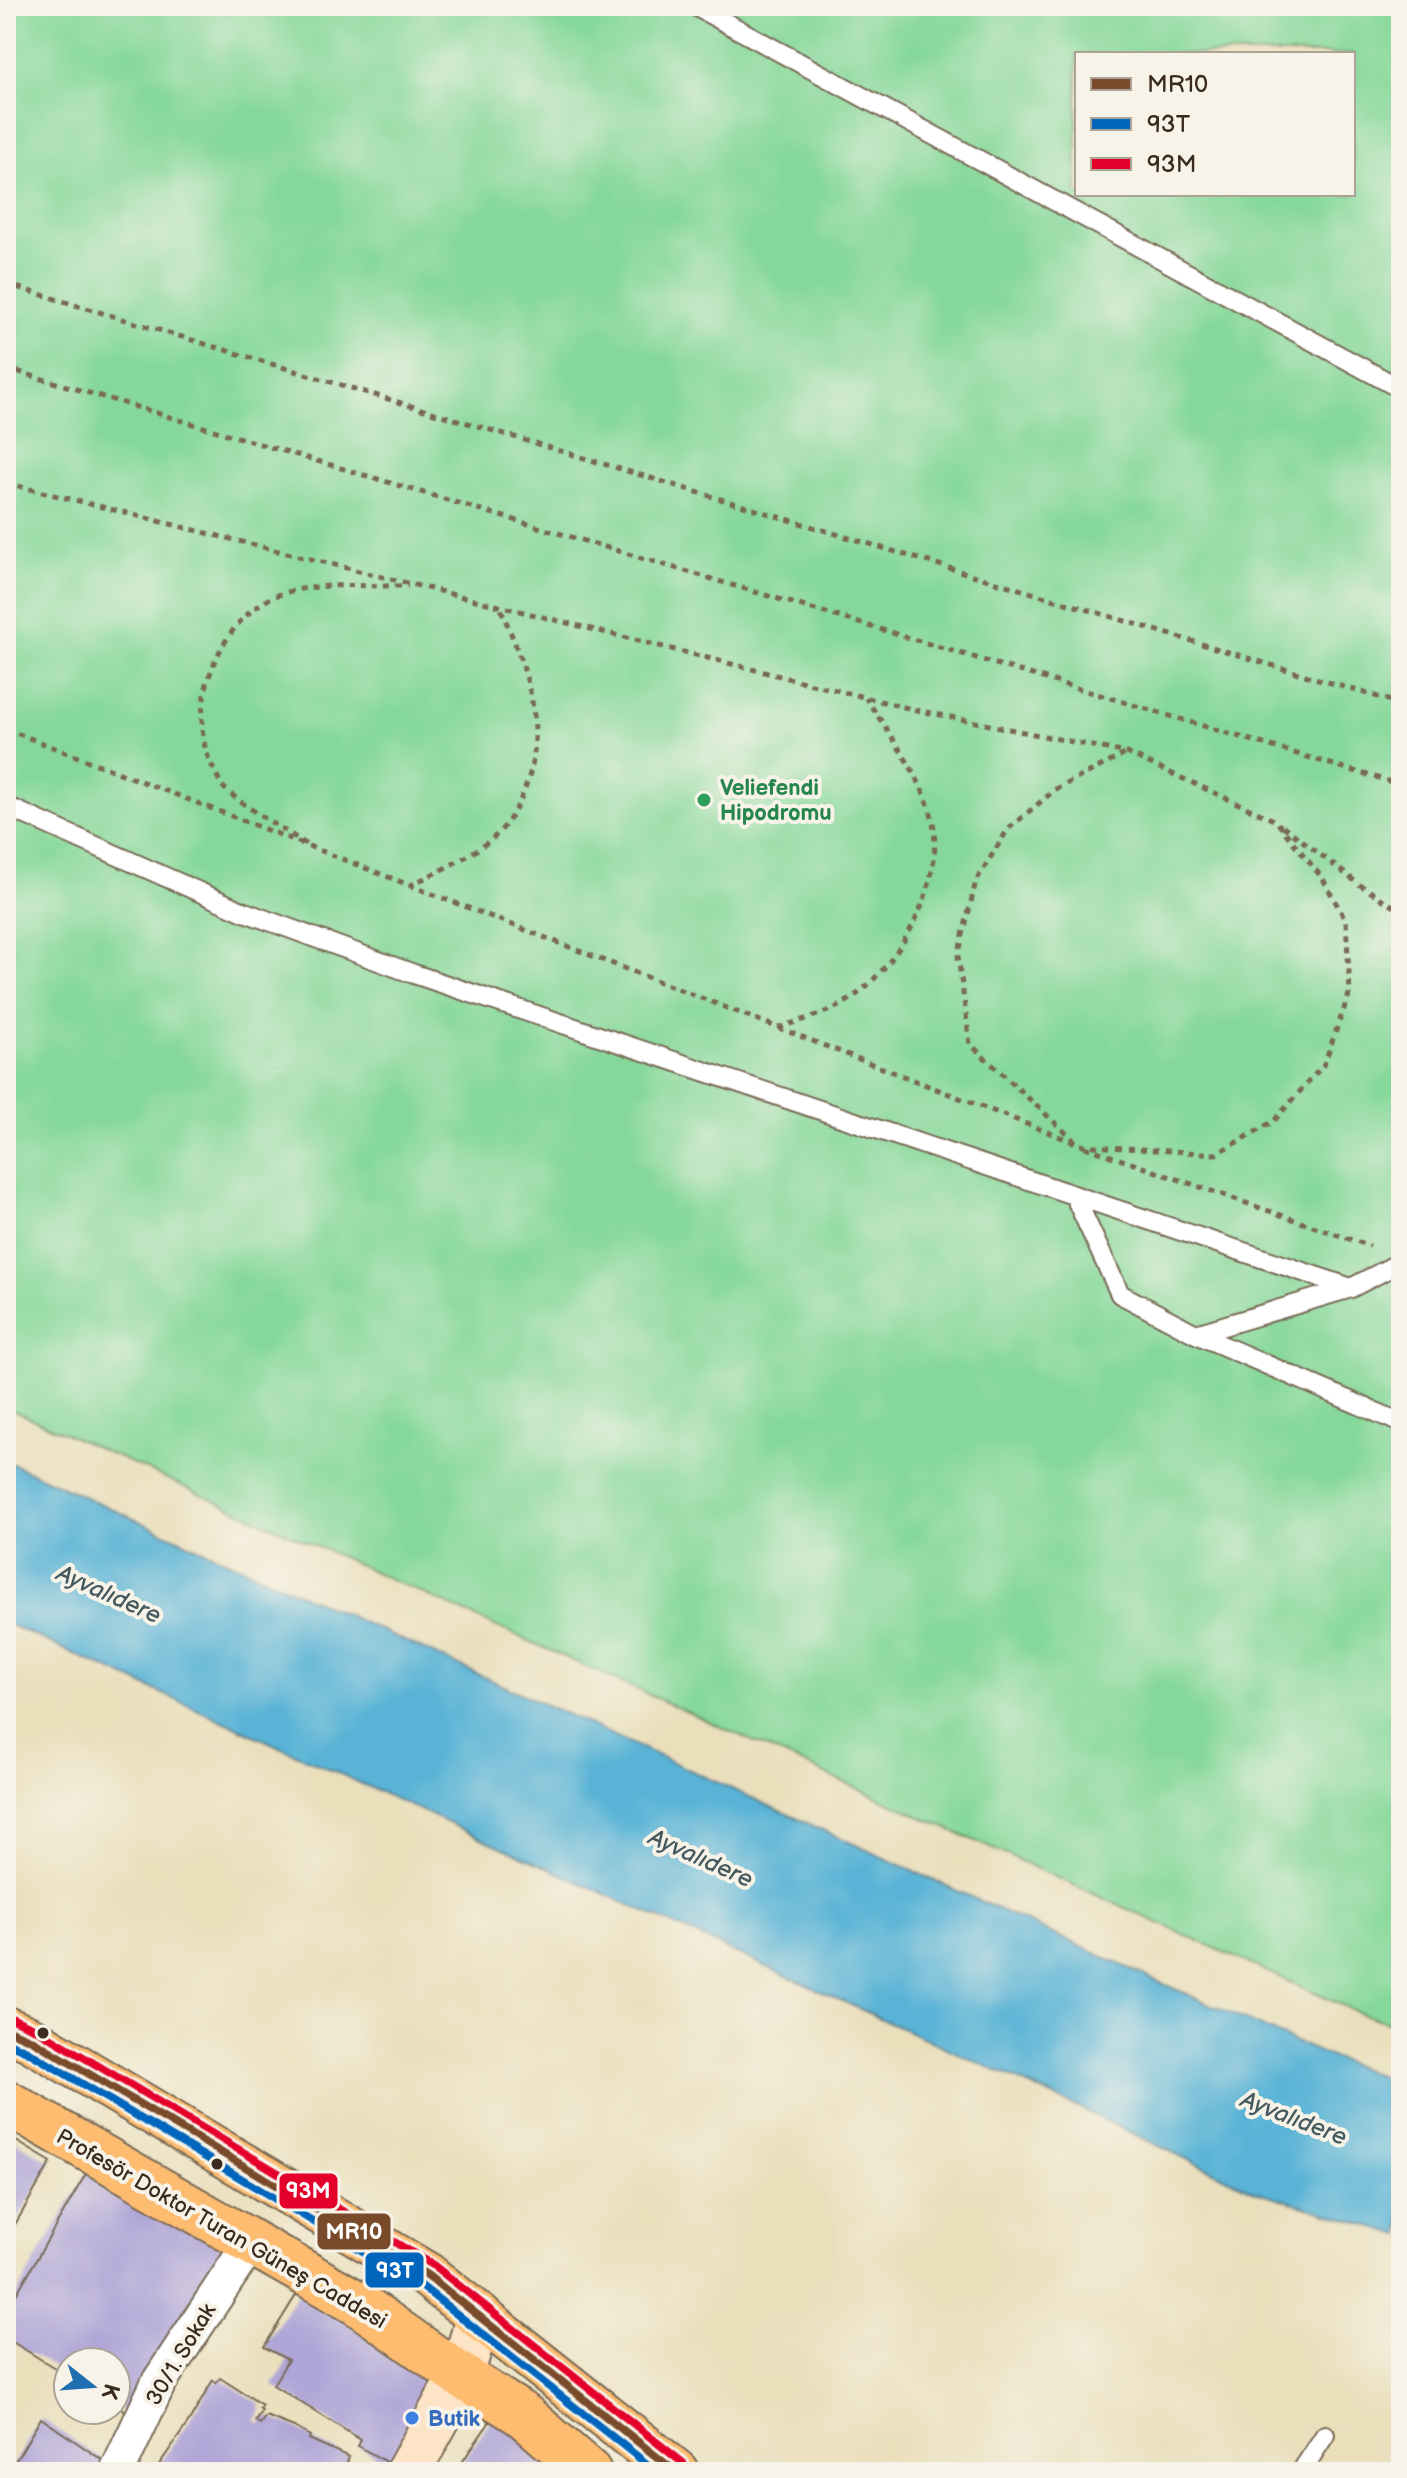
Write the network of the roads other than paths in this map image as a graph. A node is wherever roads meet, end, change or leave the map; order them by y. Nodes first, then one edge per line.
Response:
1 (695, 6) edge
2 (1401, 389) edge
3 (6, 806) edge
4 (1074, 1195) junction
5 (1401, 1262) edge
6 (1351, 1288) junction
7 (1196, 1334) junction
8 (1401, 1423) edge
9 (6, 2029) edge
10 (6, 2102) edge
11 (252, 2241) junction
12 (479, 2316) junction
13 (461, 2376) junction
14 (1325, 2435) dead end
15 (117, 2472) edge
16 (408, 2472) edge
17 (589, 2472) edge
18 (676, 2472) edge
19 (1301, 2472) edge

1 - 2 lane
3 - 4 lane
4 - 6 lane
4 - 7 lane
5 - 6 lane
6 - 7 lane
7 - 8 lane
9 - 12 main road
10 - 11 main road, Profesör Doktor Turan Güneş Caddesi
11 - 13 main road, Profesör Doktor Turan Güneş Caddesi
11 - 15 street, 30/1. Sokak
12 - 13 main road
12 - 18 main road
13 - 16 main road
13 - 17 main road, Profesör Doktor Turan Güneş Caddesi
14 - 19 lane

